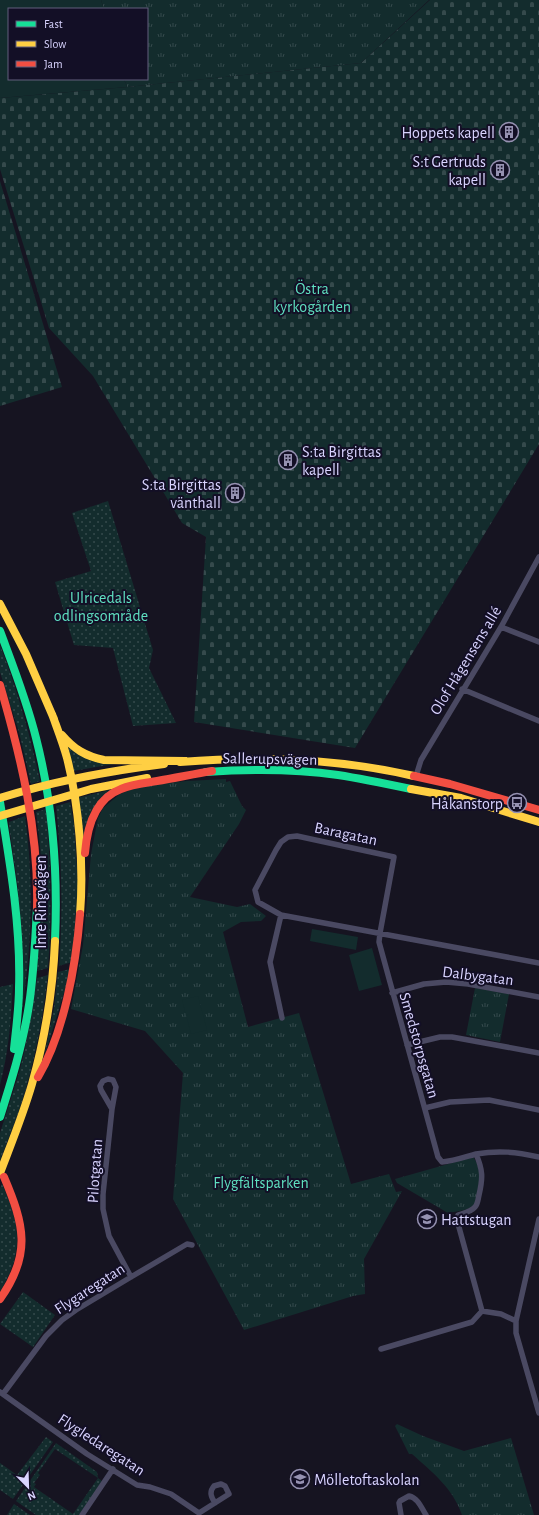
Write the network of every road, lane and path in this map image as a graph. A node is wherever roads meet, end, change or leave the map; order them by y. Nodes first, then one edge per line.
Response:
1 (538, 561) edge
2 (0, 604) edge
3 (501, 627) junction
4 (0, 632) edge
5 (539, 642) edge
6 (0, 685) edge
7 (462, 689) junction
8 (52, 714) junction
9 (539, 721) edge
10 (186, 761) junction
11 (212, 771) junction
12 (416, 776) junction
13 (71, 778) junction
14 (73, 794) junction
15 (0, 798) edge
16 (0, 802) edge
17 (539, 810) edge
18 (516, 815) junction
19 (1, 816) edge
20 (539, 817) edge
21 (539, 822) edge
22 (0, 855) edge
23 (82, 875) junction
24 (13, 884) junction
25 (281, 915) junction
26 (380, 933) junction
27 (539, 964) edge
28 (392, 992) junction
29 (539, 997) edge
30 (282, 1018) dead end
31 (407, 1045) junction
32 (539, 1053) edge
33 (29, 1090) junction
34 (425, 1108) junction
35 (112, 1109) junction
36 (539, 1110) edge
37 (1, 1114) edge
38 (476, 1154) junction
39 (539, 1157) edge
40 (2, 1175) edge
41 (539, 1220) edge
42 (192, 1244) dead end
43 (131, 1277) junction
44 (0, 1300) edge
45 (482, 1311) junction
46 (516, 1321) junction
47 (381, 1348) dead end
48 (2, 1393) edge
49 (539, 1413) edge
50 (113, 1469) junction
51 (215, 1503) dead end
52 (82, 1515) edge
53 (401, 1515) edge
54 (426, 1515) edge

1 - 3 street, Olof Hågensens allé
2 - 8 main road
3 - 5 street
3 - 7 street, Olof Hågensens allé
4 - 33 main road, Inre Ringvägen
6 - 37 main road, Inre Ringvägen
7 - 9 street
7 - 12 street, Olof Hågensens allé
8 - 10 main road
8 - 13 main road
10 - 12 main road, Sallerupsvägen
10 - 13 main road, Sallerupsvägen
11 - 14 main road, Sallerupsvägen
11 - 18 main road, Sallerupsvägen
11 - 23 main road
12 - 17 main road, Sallerupsvägen
13 - 14 main road
13 - 15 main road, Sallerupsvägen
14 - 19 main road, Sallerupsvägen
14 - 23 main road
16 - 19 main road
18 - 20 main road
18 - 21 main road, Sallerupsvägen
19 - 24 main road
22 - 24 main road
23 - 33 main road
24 - 37 main road
25 - 26 street
25 - 26 street, Baragatan
25 - 30 street
26 - 27 street
26 - 28 street, Smedstorpsgatan
28 - 29 street, Dalbygatan
28 - 31 street, Smedstorpsgatan
31 - 32 street
31 - 34 street, Smedstorpsgatan
33 - 40 main road, Inre Ringvägen
34 - 36 street
34 - 38 street, Smedstorpsgatan
35 - 35 street, Pilotgatan
35 - 43 street, Pilotgatan
38 - 39 street
38 - 45 street
40 - 44 main road
41 - 46 street
42 - 43 street, Flygaregatan
43 - 48 street, Flygaregatan
45 - 46 street
45 - 47 street
46 - 49 street
48 - 50 street, Flygledaregatan
50 - 51 street, Flygledaregatan
50 - 52 street
53 - 54 street

